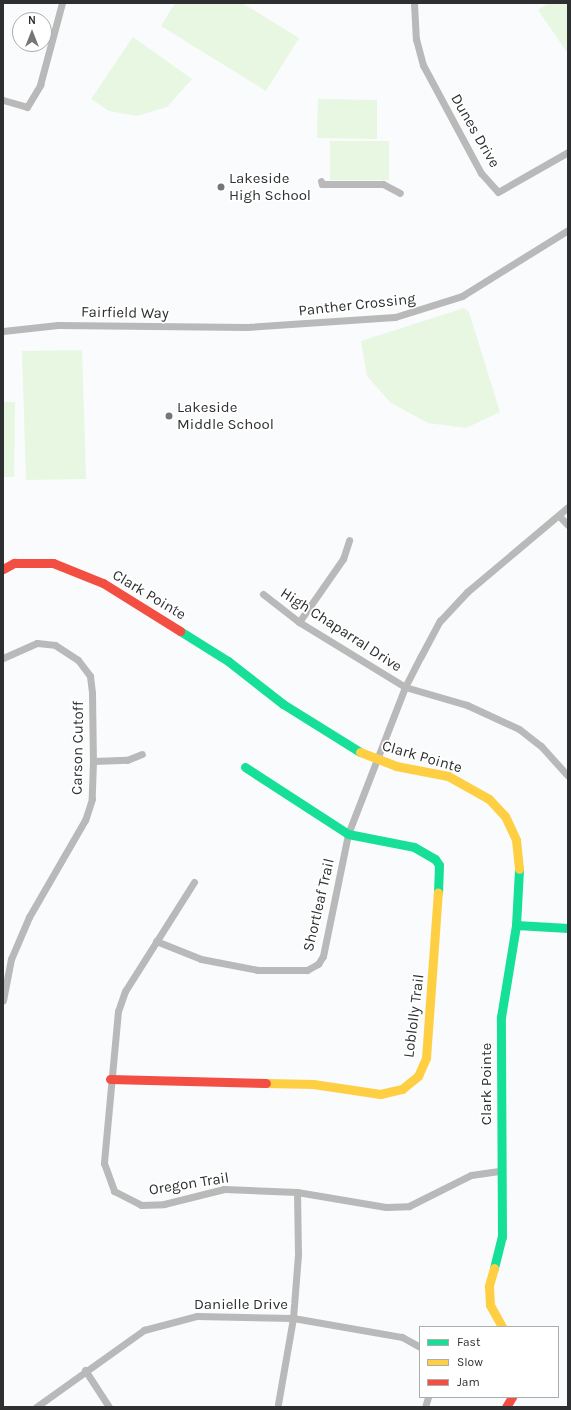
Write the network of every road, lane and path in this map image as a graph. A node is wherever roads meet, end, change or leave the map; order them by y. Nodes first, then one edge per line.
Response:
1 (62, 3) edge
2 (414, 3) edge
3 (3, 100) edge
4 (568, 152) edge
5 (321, 181) dead end
6 (400, 193) dead end
7 (568, 230) edge
8 (247, 327) joint
9 (3, 331) edge
10 (568, 507) edge
11 (559, 516) junction
12 (568, 525) edge
13 (349, 540) dead end
14 (3, 569) edge
15 (263, 594) dead end
16 (300, 622) junction
17 (3, 658) edge
18 (405, 687) junction
19 (142, 754) dead end
20 (378, 760) junction
21 (93, 761) junction
22 (245, 767) dead end
23 (568, 776) edge
24 (348, 834) junction
25 (194, 882) dead end
26 (516, 925) junction
27 (568, 928) edge
28 (156, 941) junction
29 (3, 1000) edge
30 (110, 1079) junction
31 (501, 1171) junction
32 (297, 1192) junction
33 (294, 1318) junction
34 (501, 1326) edge
35 (419, 1346) edge
36 (85, 1370) junction
37 (511, 1398) edge
38 (278, 1404) dead end
39 (36, 1407) edge
40 (109, 1407) edge
41 (506, 1407) edge

1 - 3 street
2 - 4 street, Dunes Drive
5 - 6 street
7 - 8 street, Panther Crossing
8 - 9 street, Fairfield Way
10 - 11 street, High Chaparral Drive
11 - 12 street
11 - 18 street, High Chaparral Drive
13 - 16 street
14 - 20 street, Clark Pointe
15 - 16 street, High Chaparral Drive
16 - 18 street, High Chaparral Drive
17 - 21 street, Carson Cutoff
18 - 20 street, High Chaparral Drive
18 - 23 street, High Chaparral Drive
19 - 21 street
20 - 24 street, Shortleaf Trail
20 - 26 street, Clark Pointe
21 - 29 street, Carson Cutoff
22 - 24 street, Loblolly Trail
24 - 28 street, Shortleaf Trail
24 - 30 street, Loblolly Trail
25 - 28 street, Oregon Trail
26 - 27 street
26 - 31 street, Clark Pointe
28 - 30 street, Oregon Trail
30 - 32 street, Oregon Trail
31 - 32 street, Oregon Trail
31 - 34 street, Clark Pointe
32 - 33 street
33 - 35 street, Danielle Drive
33 - 36 street, Danielle Drive
33 - 38 street
36 - 39 street, Danielle Drive
36 - 40 street
37 - 41 street

